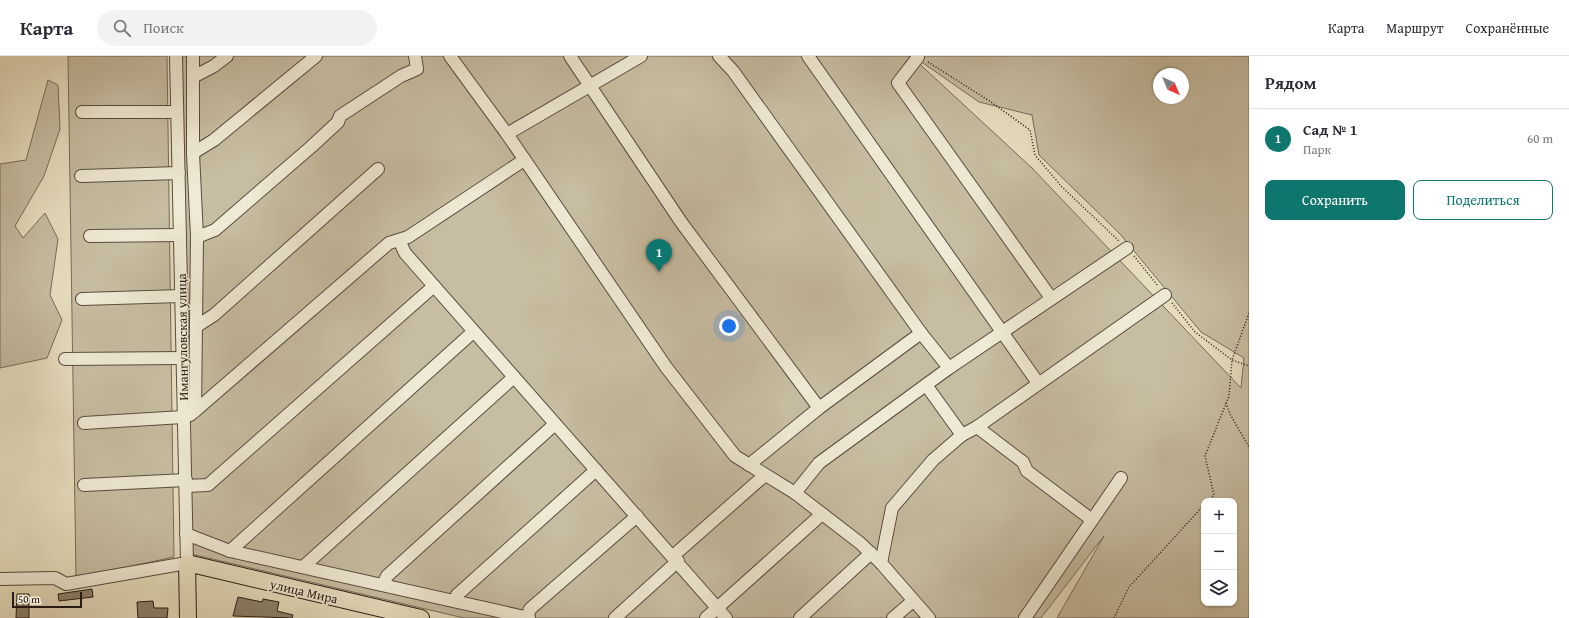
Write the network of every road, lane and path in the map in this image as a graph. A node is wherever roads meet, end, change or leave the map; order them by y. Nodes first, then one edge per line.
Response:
1 (176, 56) edge
2 (193, 56) edge
3 (227, 56) edge
4 (316, 56) edge
5 (415, 56) edge
6 (450, 56) edge
7 (570, 56) edge
8 (641, 56) edge
9 (719, 56) edge
10 (808, 56) edge
11 (918, 57) edge
12 (193, 77) junction
13 (591, 85) junction
14 (82, 112) dead end
15 (178, 112) junction
16 (507, 134) junction
17 (193, 153) junction
18 (524, 160) junction
19 (378, 169) dead end
20 (179, 173) junction
21 (81, 176) dead end
22 (180, 235) junction
23 (90, 236) dead end
24 (197, 237) junction
25 (399, 240) junction
26 (1127, 248) junction
27 (434, 286) junction
28 (1165, 295) junction
29 (181, 296) junction
30 (1051, 298) junction
31 (82, 299) dead end
32 (1249, 313) edge
33 (197, 326) junction
34 (1002, 331) junction
35 (473, 332) junction
36 (921, 333) junction
37 (182, 358) junction
38 (65, 359) dead end
39 (1232, 360) junction
40 (1249, 366) edge
41 (949, 368) junction
42 (514, 377) junction
43 (1038, 384) junction
44 (926, 385) junction
45 (1226, 403) junction
46 (819, 408) junction
47 (195, 411) junction
48 (184, 419) junction
49 (84, 423) dead end
50 (555, 424) junction
51 (977, 427) junction
52 (962, 436) junction
53 (1249, 447) edge
54 (749, 466) junction
55 (596, 470) junction
56 (765, 475) junction
57 (1121, 478) dead end
58 (186, 483) junction
59 (84, 485) dead end
60 (795, 493) junction
61 (1211, 498) edge
62 (1201, 508) edge
63 (822, 514) junction
64 (637, 516) junction
65 (1092, 520) junction
66 (186, 534) junction
67 (230, 551) junction
68 (871, 553) junction
69 (675, 559) junction
70 (187, 563) junction
71 (881, 563) junction
72 (303, 567) junction
73 (0, 579) edge
74 (383, 585) junction
75 (455, 601) junction
76 (913, 601) junction
77 (718, 608) junction
78 (188, 618) edge
79 (421, 618) edge
80 (528, 618) edge
81 (615, 618) edge
82 (706, 618) edge
83 (726, 618) edge
84 (800, 618) edge
85 (894, 618) edge
86 (929, 618) edge
87 (1025, 618) edge
88 (1114, 618) edge

1 - 15 street, Имангуловская улица
2 - 12 street
3 - 12 street
4 - 17 street
5 - 24 street
6 - 16 street
7 - 13 street
8 - 13 street
9 - 36 street
10 - 34 street
11 - 26 path
11 - 30 street
12 - 17 street
13 - 16 street
13 - 46 street
14 - 15 street
15 - 20 street, Имангуловская улица
16 - 18 street
17 - 24 street
18 - 25 street
18 - 54 street
19 - 33 street
20 - 21 street
20 - 22 street, Имангуловская улица
22 - 23 street
22 - 29 street, Имангуловская улица
24 - 33 street
25 - 27 street
25 - 47 street
26 - 28 path
26 - 30 street
27 - 35 street
27 - 58 street
28 - 39 path
28 - 43 street
29 - 31 street
29 - 37 street, Имангуловская улица
30 - 34 street
32 - 39 path
33 - 47 street
34 - 41 street
34 - 43 street
35 - 42 street
35 - 67 street
36 - 41 street
36 - 46 street
37 - 38 street
37 - 48 street, Имангуловская улица
39 - 40 path
39 - 45 path
41 - 44 street
42 - 50 street
42 - 72 street
43 - 51 street
44 - 52 street
44 - 60 street
45 - 53 path
45 - 61 path
46 - 54 street
47 - 48 street
48 - 49 street
48 - 58 street, Имангуловская улица
50 - 55 street
50 - 74 street
51 - 52 street
51 - 65 street
52 - 71 street
54 - 56 street
55 - 64 street
55 - 75 street
56 - 60 street
56 - 69 street
57 - 65 street
58 - 59 street
58 - 66 street, Имангуловская улица
60 - 63 street
62 - 88 path
63 - 68 street
63 - 77 street
64 - 69 street
64 - 80 street
65 - 87 street
66 - 67 street
66 - 70 street, Имангуловская улица
67 - 72 street
68 - 71 street
68 - 84 street
69 - 77 street
69 - 81 street
70 - 73 street
70 - 78 main road, Имангуловская улица
70 - 79 main road, улица Мира
71 - 76 street
72 - 74 street
74 - 75 street
75 - 80 street
76 - 85 street
76 - 86 street
77 - 82 street
77 - 83 street

